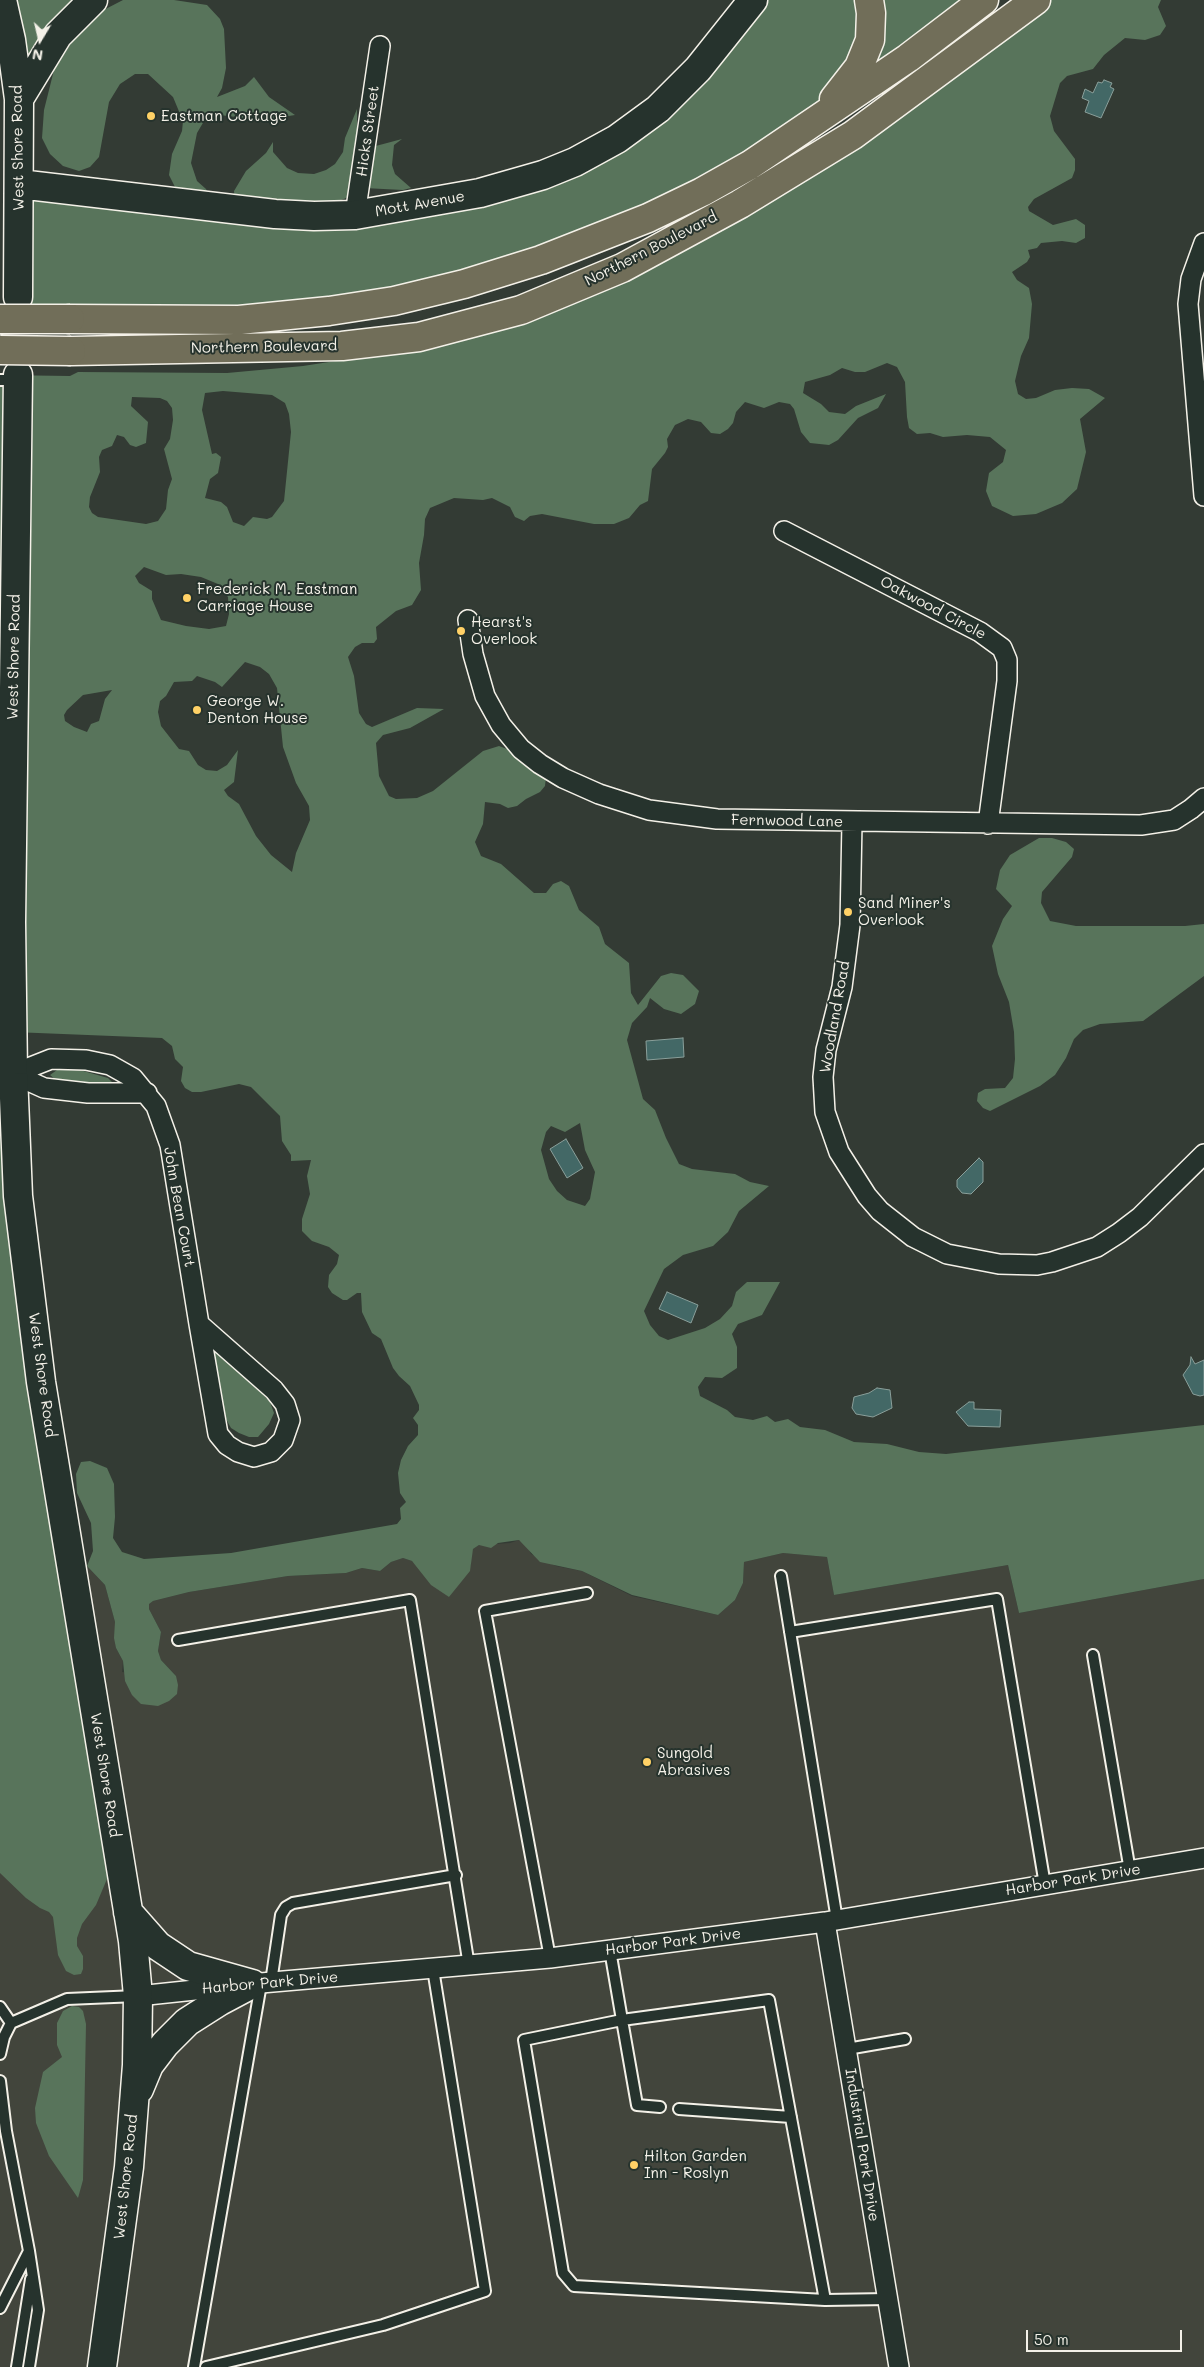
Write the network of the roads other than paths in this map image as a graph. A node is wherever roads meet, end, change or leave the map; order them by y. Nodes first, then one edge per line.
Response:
1 (2, 0) edge
2 (93, 0) edge
3 (753, 0) edge
4 (870, 0) edge
5 (984, 0) edge
6 (1036, 0) edge
7 (380, 46) dead end
8 (19, 99) junction
9 (750, 165) junction
10 (19, 184) junction
11 (355, 216) junction
12 (1204, 243) edge
13 (18, 297) dead end
14 (0, 319) edge
15 (0, 350) edge
16 (1197, 359) edge
17 (12, 378) edge
18 (1204, 496) edge
19 (784, 531) dead end
20 (468, 620) dead end
21 (1204, 798) edge
22 (852, 822) junction
23 (988, 824) junction
24 (13, 1074) junction
25 (147, 1093) junction
26 (1204, 1154) edge
27 (199, 1324) junction
28 (781, 1576) dead end
29 (587, 1593) dead end
30 (790, 1632) junction
31 (178, 1640) dead end
32 (1093, 1655) dead end
33 (1204, 1858) edge
34 (1130, 1871) junction
35 (456, 1875) junction
36 (1045, 1885) junction
37 (128, 1911) junction
38 (831, 1921) junction
39 (610, 1950) junction
40 (550, 1958) junction
41 (469, 1966) junction
42 (433, 1969) junction
43 (262, 1983) junction
44 (138, 1996) junction
45 (0, 2007) edge
46 (622, 2020) junction
47 (11, 2023) junction
48 (905, 2039) dead end
49 (847, 2050) junction
50 (0, 2054) edge
51 (0, 2082) edge
52 (134, 2100) junction
53 (660, 2107) dead end
54 (679, 2109) dead end
55 (791, 2118) junction
56 (30, 2251) junction
57 (32, 2269) junction
58 (888, 2299) junction
59 (825, 2300) junction
60 (0, 2308) edge
61 (17, 2367) edge
62 (29, 2367) edge
63 (102, 2367) edge
64 (194, 2367) edge
65 (206, 2367) edge
66 (900, 2367) edge

1 - 8 main road, West Shore Road
2 - 8 main road
3 - 11 main road, Mott Avenue
4 - 9 main road
5 - 9 main road, Northern Boulevard
6 - 15 main road, Northern Boulevard, bridge
7 - 11 street, Hicks Street
8 - 10 main road, West Shore Road
9 - 14 main road, Northern Boulevard, bridge
10 - 11 main road, Mott Avenue
10 - 13 main road, West Shore Road
12 - 16 street
16 - 18 street
17 - 24 main road, West Shore Road
19 - 23 street, Oakwood Circle
20 - 22 street, Fernwood Lane
21 - 23 street, Fernwood Lane
22 - 23 street, Fernwood Lane
22 - 26 street, Woodland Road
24 - 25 street
24 - 25 street, John Bean Court
24 - 37 main road, West Shore Road
25 - 27 street, John Bean Court
27 - 27 street, John Bean Court
28 - 30 lane
29 - 40 lane
30 - 36 lane
30 - 38 lane
31 - 35 lane
32 - 34 lane
33 - 34 street, Harbor Park Drive
34 - 36 street, Harbor Park Drive
35 - 41 lane
35 - 43 lane
36 - 38 street, Harbor Park Drive
37 - 43 main road
37 - 44 main road, West Shore Road
38 - 39 street, Harbor Park Drive
38 - 49 street, Industrial Park Drive
39 - 40 street, Harbor Park Drive
39 - 46 lane
40 - 41 street, Harbor Park Drive
41 - 42 street, Harbor Park Drive
42 - 43 street, Harbor Park Drive
42 - 65 lane
43 - 44 street, Harbor Park Drive
43 - 52 main road
43 - 64 lane
44 - 47 lane
44 - 52 main road, West Shore Road
45 - 47 lane
46 - 53 lane
46 - 55 lane
46 - 59 lane
47 - 50 lane
48 - 49 lane
49 - 58 street, Industrial Park Drive
51 - 56 lane
52 - 63 main road, West Shore Road
54 - 55 lane
55 - 59 lane
56 - 57 lane
56 - 60 lane
57 - 61 lane
57 - 62 lane
58 - 59 lane
58 - 66 street, Industrial Park Drive

